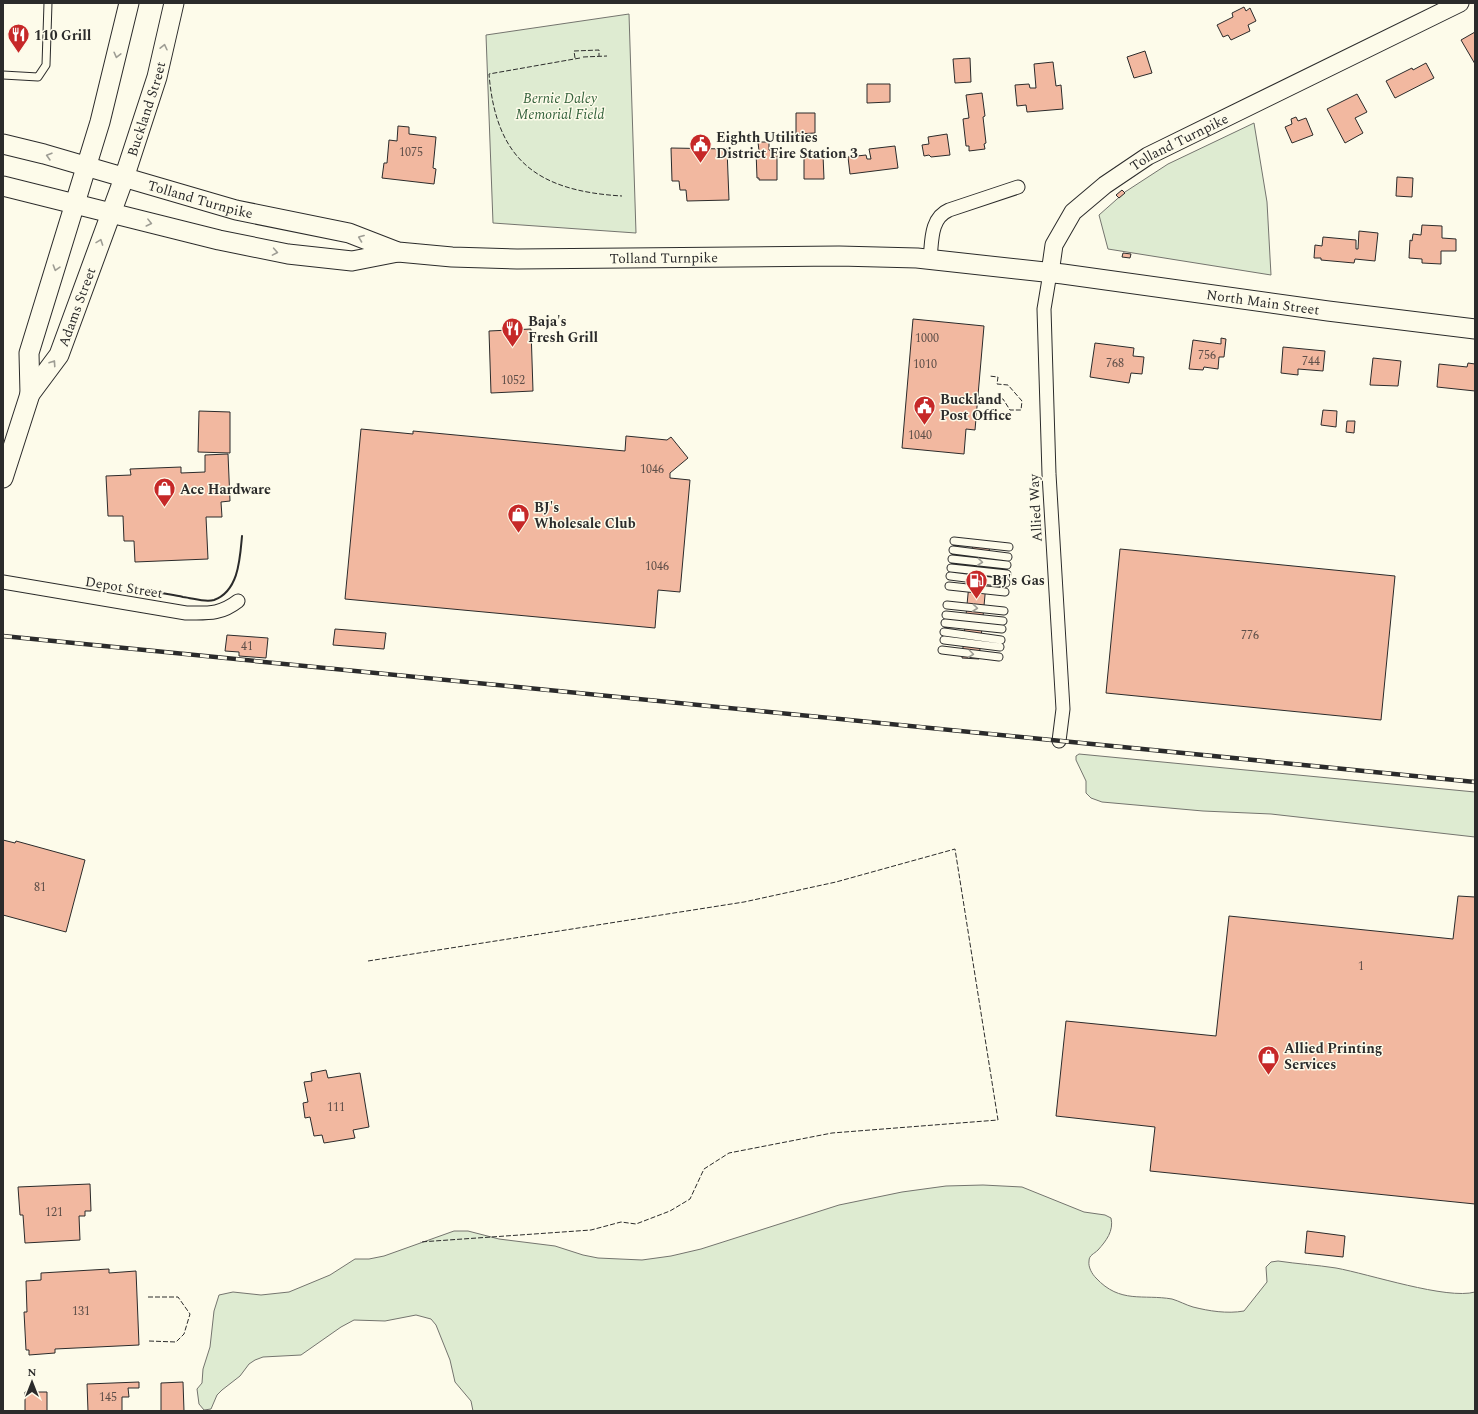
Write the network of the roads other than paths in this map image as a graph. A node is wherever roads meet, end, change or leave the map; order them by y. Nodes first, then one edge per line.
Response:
1 (48, 3) edge
2 (129, 3) edge
3 (174, 3) edge
4 (1460, 3) edge
5 (3, 75) edge
6 (3, 144) edge
7 (87, 166) junction
8 (124, 178) junction
9 (3, 186) edge
10 (1018, 187) dead end
11 (76, 204) junction
12 (111, 213) junction
13 (398, 252) junction
14 (930, 259) junction
15 (1050, 273) junction
16 (1475, 329) edge
17 (30, 394) junction
18 (3, 478) edge
19 (954, 541) dead end
20 (1009, 547) dead end
21 (953, 550) dead end
22 (1008, 557) dead end
23 (952, 559) dead end
24 (1008, 565) dead end
25 (951, 568) dead end
26 (1007, 574) dead end
27 (950, 576) dead end
28 (3, 582) edge
29 (1006, 582) dead end
30 (949, 586) dead end
31 (1005, 592) dead end
32 (238, 601) dead end
33 (947, 605) dead end
34 (1004, 611) dead end
35 (1003, 621) dead end
36 (1002, 629) dead end
37 (944, 632) dead end
38 (944, 640) dead end
39 (1001, 640) dead end
40 (1000, 648) dead end
41 (942, 650) dead end
42 (1000, 657) dead end
43 (1059, 741) dead end

1 - 5 lane
2 -> 7 main road
8 -> 3 main road, Buckland Street
4 - 15 street, Tolland Turnpike
7 -> 6 main road, Tolland Turnpike
7 - 8 main road, Tolland Turnpike
7 - 11 main road
8 - 12 main road, Buckland Street
13 -> 8 main road, Tolland Turnpike
9 - 11 main road, Tolland Turnpike
10 - 14 street
11 - 12 main road, Tolland Turnpike
11 -> 17 main road, Adams Street
12 -> 13 main road, Tolland Turnpike
17 -> 12 main road, Adams Street
13 - 14 main road, Tolland Turnpike
14 - 15 main road, Tolland Turnpike
15 - 16 main road, North Main Street
15 - 43 street, Allied Way
17 - 18 main road, Adams Street
19 - 20 lane
21 - 22 lane
23 -> 24 lane
25 - 26 lane
27 - 29 lane
28 - 32 street, Depot Street
30 - 31 lane
33 -> 34 lane
35 - 36 lane
37 - 39 lane
38 - 40 lane
41 -> 42 lane

